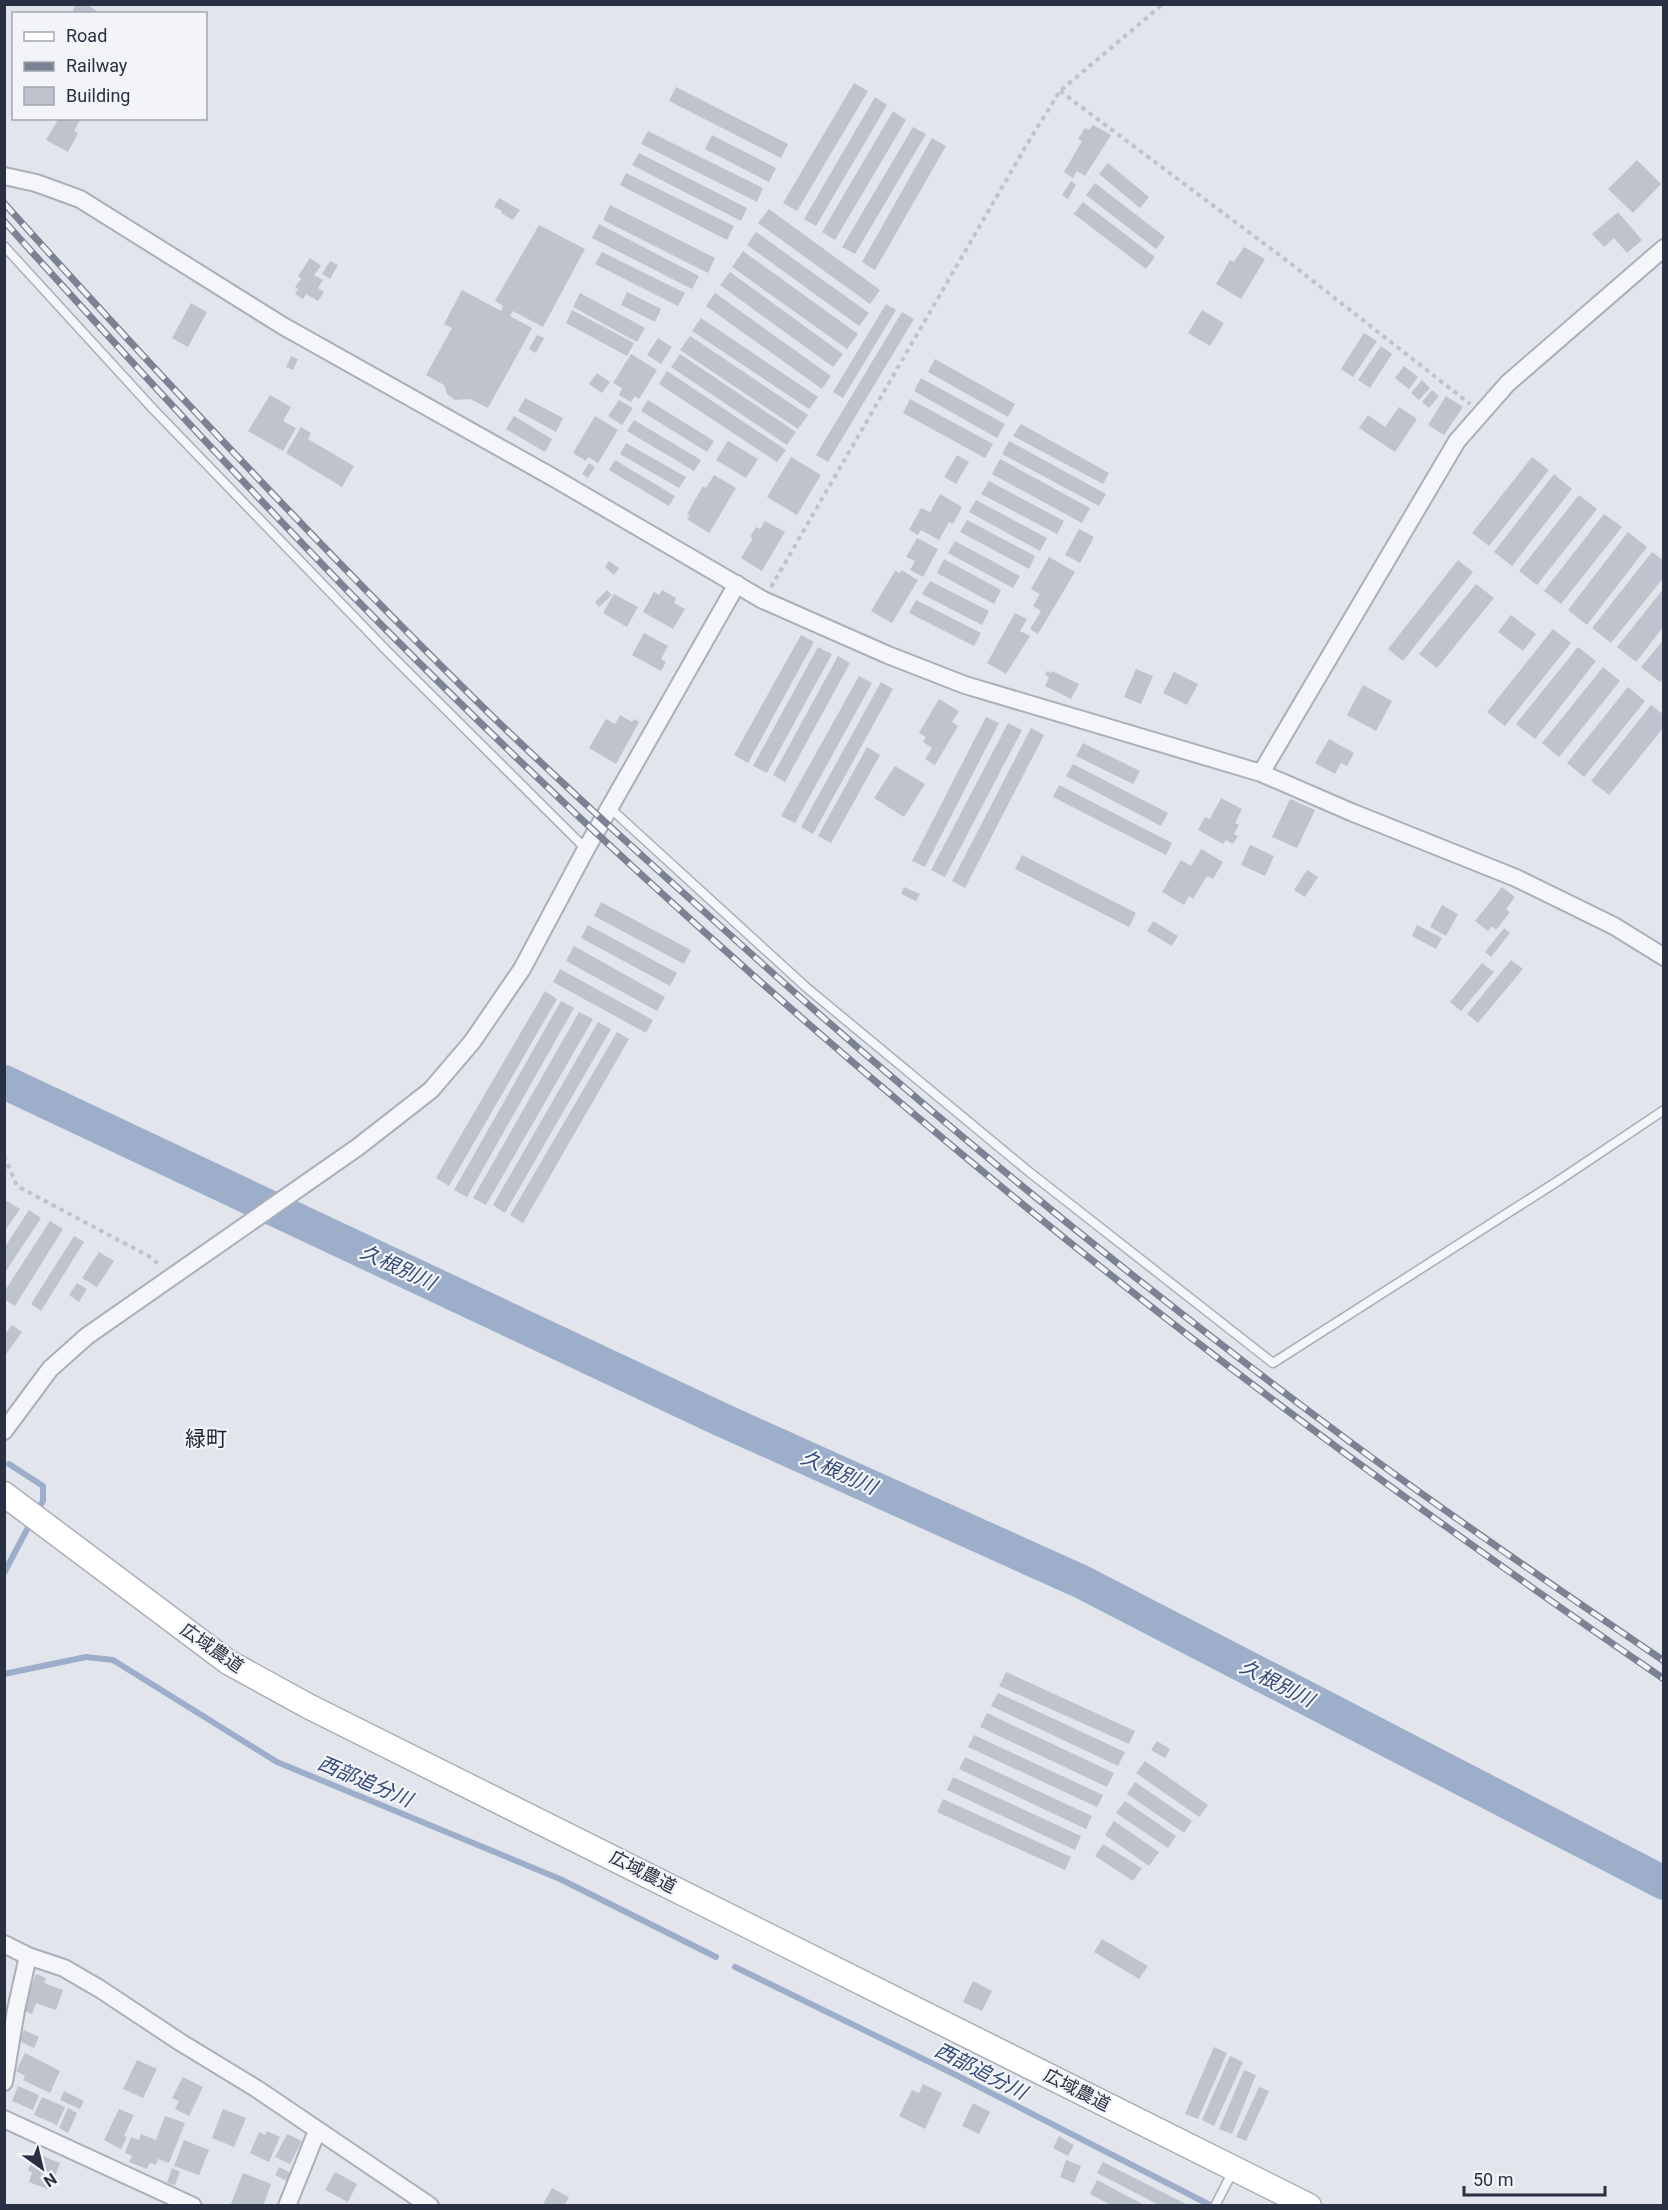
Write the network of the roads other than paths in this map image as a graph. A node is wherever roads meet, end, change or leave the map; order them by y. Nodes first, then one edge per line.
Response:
1 (4, 176) edge
2 (4, 246) edge
3 (1664, 248) edge
4 (737, 584) junction
5 (1261, 773) junction
6 (610, 808) junction
7 (586, 849) junction
8 (1664, 957) edge
9 (1664, 1110) edge
10 (4, 1431) edge
11 (14, 1501) edge
12 (4, 1944) edge
13 (28, 1956) junction
14 (4, 2082) edge
15 (4, 2119) edge
16 (317, 2131) junction
17 (1234, 2169) junction
18 (1216, 2204) edge
19 (193, 2205) edge
20 (287, 2205) edge
21 (430, 2205) edge
22 (1309, 2205) edge

1 - 4 street
2 - 7 lane
3 - 5 street
4 - 5 street
4 - 6 street
5 - 8 street
6 - 7 street
6 - 9 lane
7 - 10 street
11 - 17 street, 広域農道
12 - 13 street
13 - 14 street
13 - 16 street
15 - 19 street
16 - 20 street
16 - 21 street
17 - 18 lane
17 - 22 street, 広域農道

